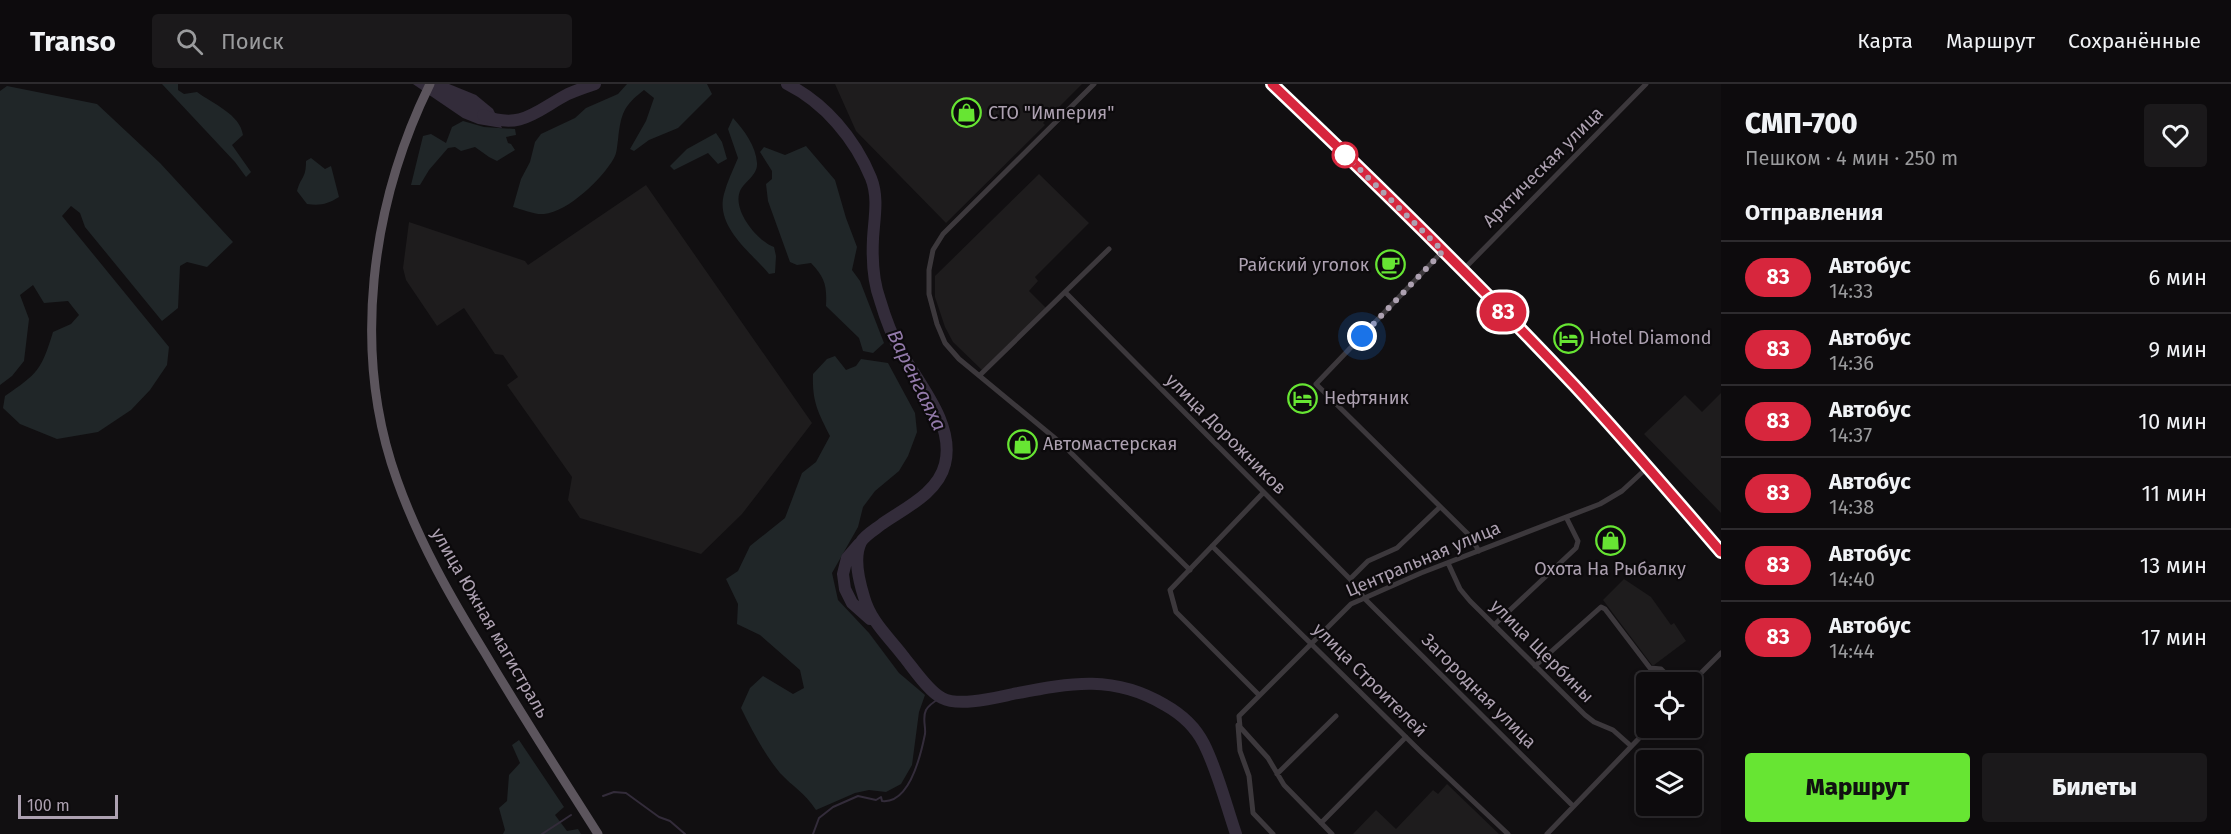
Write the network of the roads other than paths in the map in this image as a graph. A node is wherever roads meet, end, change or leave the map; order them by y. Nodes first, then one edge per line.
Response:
1 (430, 84) edge
2 (1094, 84) edge
3 (1272, 84) edge
4 (1646, 84) edge
5 (1108, 249) dead end
6 (1443, 251) junction
7 (1462, 271) junction
8 (1065, 292) junction
9 (980, 375) junction
10 (1648, 467) junction
11 (1263, 493) junction
12 (1440, 507) junction
13 (1566, 517) junction
14 (1212, 546) junction
15 (1479, 551) junction
16 (1721, 552) edge
17 (1448, 563) junction
18 (1190, 570) junction
19 (1350, 579) junction
20 (1364, 598) junction
21 (1494, 625) junction
22 (1311, 642) junction
23 (1721, 653) edge
24 (1536, 666) junction
25 (1664, 672) edge
26 (1702, 672) edge
27 (1259, 695) junction
28 (1336, 716) dead end
29 (1238, 722) junction
30 (1406, 737) junction
31 (1639, 738) edge
32 (1631, 746) junction
33 (1277, 774) junction
34 (1573, 807) junction
35 (1321, 823) junction
36 (598, 834) edge
37 (1273, 834) edge
38 (1332, 834) edge
39 (1508, 834) edge
40 (1547, 834) edge

1 - 36 highway, улица Южная магистраль
2 - 9 street
3 - 6 street
4 - 7 street, Арктическая улица
5 - 8 street
6 - 7 street
6 - 12 street
7 - 10 street
8 - 9 street
8 - 11 street, улица Дорожников
9 - 18 street
10 - 13 street, Центральная улица
10 - 16 street
11 - 14 street
11 - 19 street, улица Дорожников
12 - 15 street
12 - 19 street
13 - 15 street, Центральная улица
13 - 21 street
14 - 18 street
14 - 22 street, улица Строителей
15 - 17 street, Центральная улица
17 - 20 street, Центральная улица
17 - 21 street, улица Щербины
18 - 27 street
19 - 20 street, улица Дорожников
20 - 22 street, Центральная улица
20 - 34 street, Загородная улица
21 - 24 street, улица Щербины
22 - 27 street, Центральная улица
22 - 30 street, улица Строителей
23 - 26 street
24 - 25 street
24 - 32 street, улица Щербины
27 - 29 street, Центральная улица
28 - 33 street
29 - 33 street
29 - 37 street
30 - 35 street
30 - 39 street, улица Строителей
31 - 32 street
32 - 34 street
33 - 35 street
34 - 40 street
35 - 38 street

